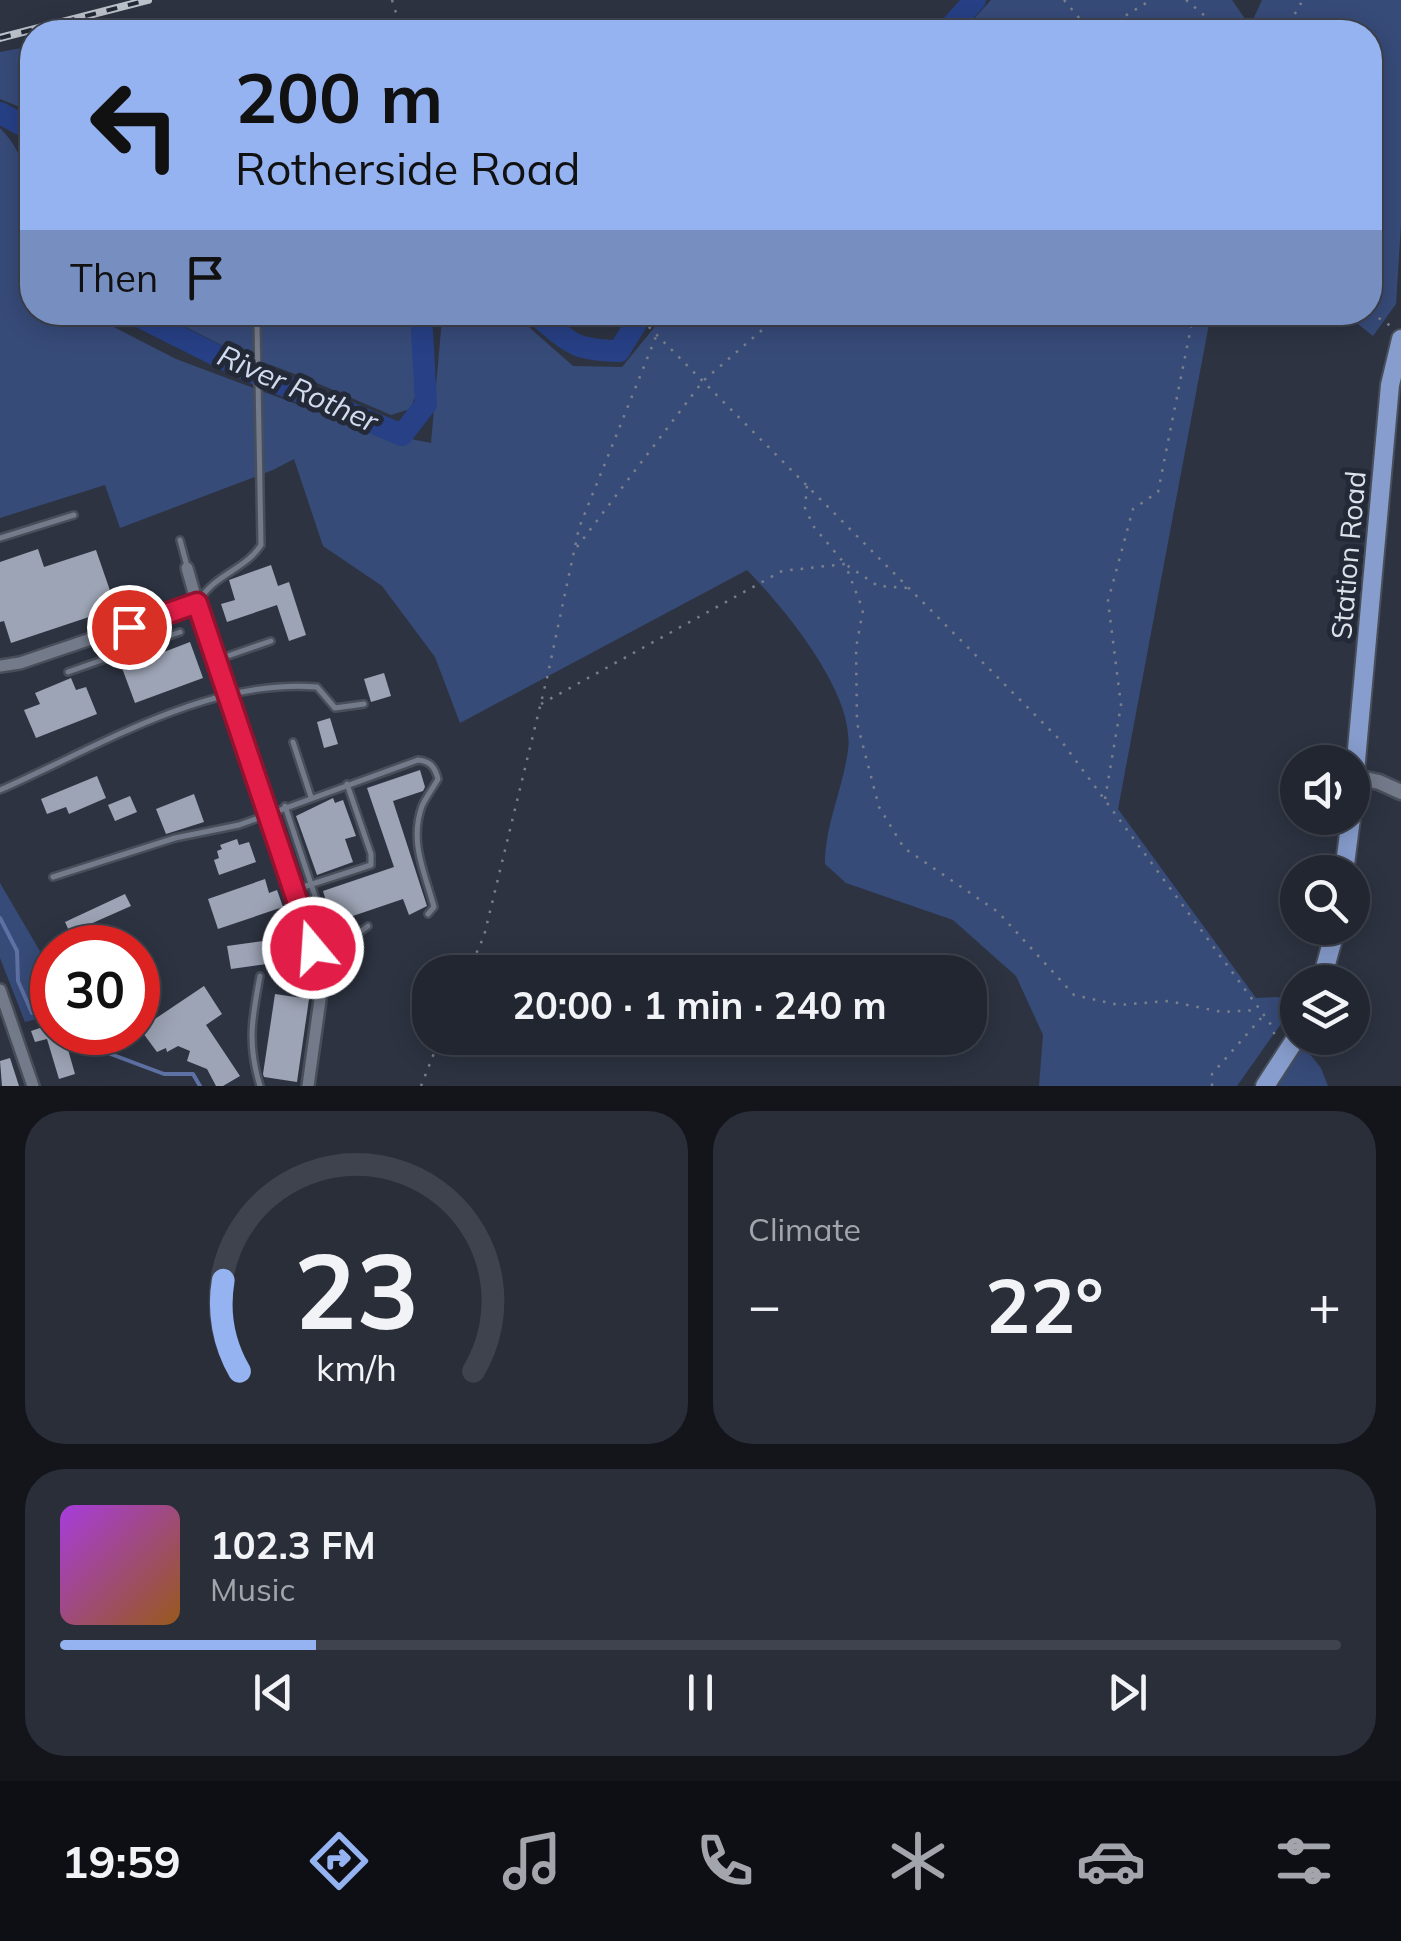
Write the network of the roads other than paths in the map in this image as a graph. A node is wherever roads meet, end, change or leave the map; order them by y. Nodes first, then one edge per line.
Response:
1 (257, 325) edge
2 (1401, 336) edge
3 (74, 515) dead end
4 (0, 538) edge
5 (180, 540) dead end
6 (188, 568) joint
7 (197, 603) junction
8 (114, 632) junction
9 (180, 632) dead end
10 (270, 641) dead end
11 (122, 653) junction
12 (216, 660) junction
13 (0, 666) edge
14 (68, 672) dead end
15 (228, 694) junction
16 (364, 704) dead end
17 (293, 742) dead end
18 (1359, 745) edge
19 (1370, 780) edge
20 (347, 784) junction
21 (0, 790) edge
22 (1401, 792) edge
23 (311, 797) junction
24 (285, 806) junction
25 (270, 814) junction
26 (53, 877) dead end
27 (311, 884) junction
28 (294, 890) junction
29 (428, 914) dead end
30 (368, 926) dead end
31 (331, 942) junction
32 (313, 948) junction
33 (260, 976) dead end
34 (0, 990) edge
35 (1285, 1055) edge
36 (33, 1086) edge
37 (260, 1086) edge
38 (308, 1086) edge
39 (1265, 1086) edge

1 - 7 lane
2 - 18 main road, Station Road
3 - 4 lane
5 - 6 lane
6 - 7 street
7 - 8 street
7 - 12 street
8 - 11 lane
8 - 13 street
9 - 11 lane
10 - 12 lane
11 - 14 lane
12 - 15 street
15 - 16 lane
15 - 21 lane
15 - 25 street
17 - 23 lane
19 - 22 street
20 - 23 lane
20 - 27 lane
20 - 29 lane
23 - 24 lane
24 - 25 lane
24 - 27 lane
25 - 26 lane
25 - 28 street
27 - 28 lane
27 - 31 lane
28 - 32 street
30 - 31 lane
31 - 32 lane
32 - 38 street
33 - 37 lane
34 - 36 street
35 - 39 main road

